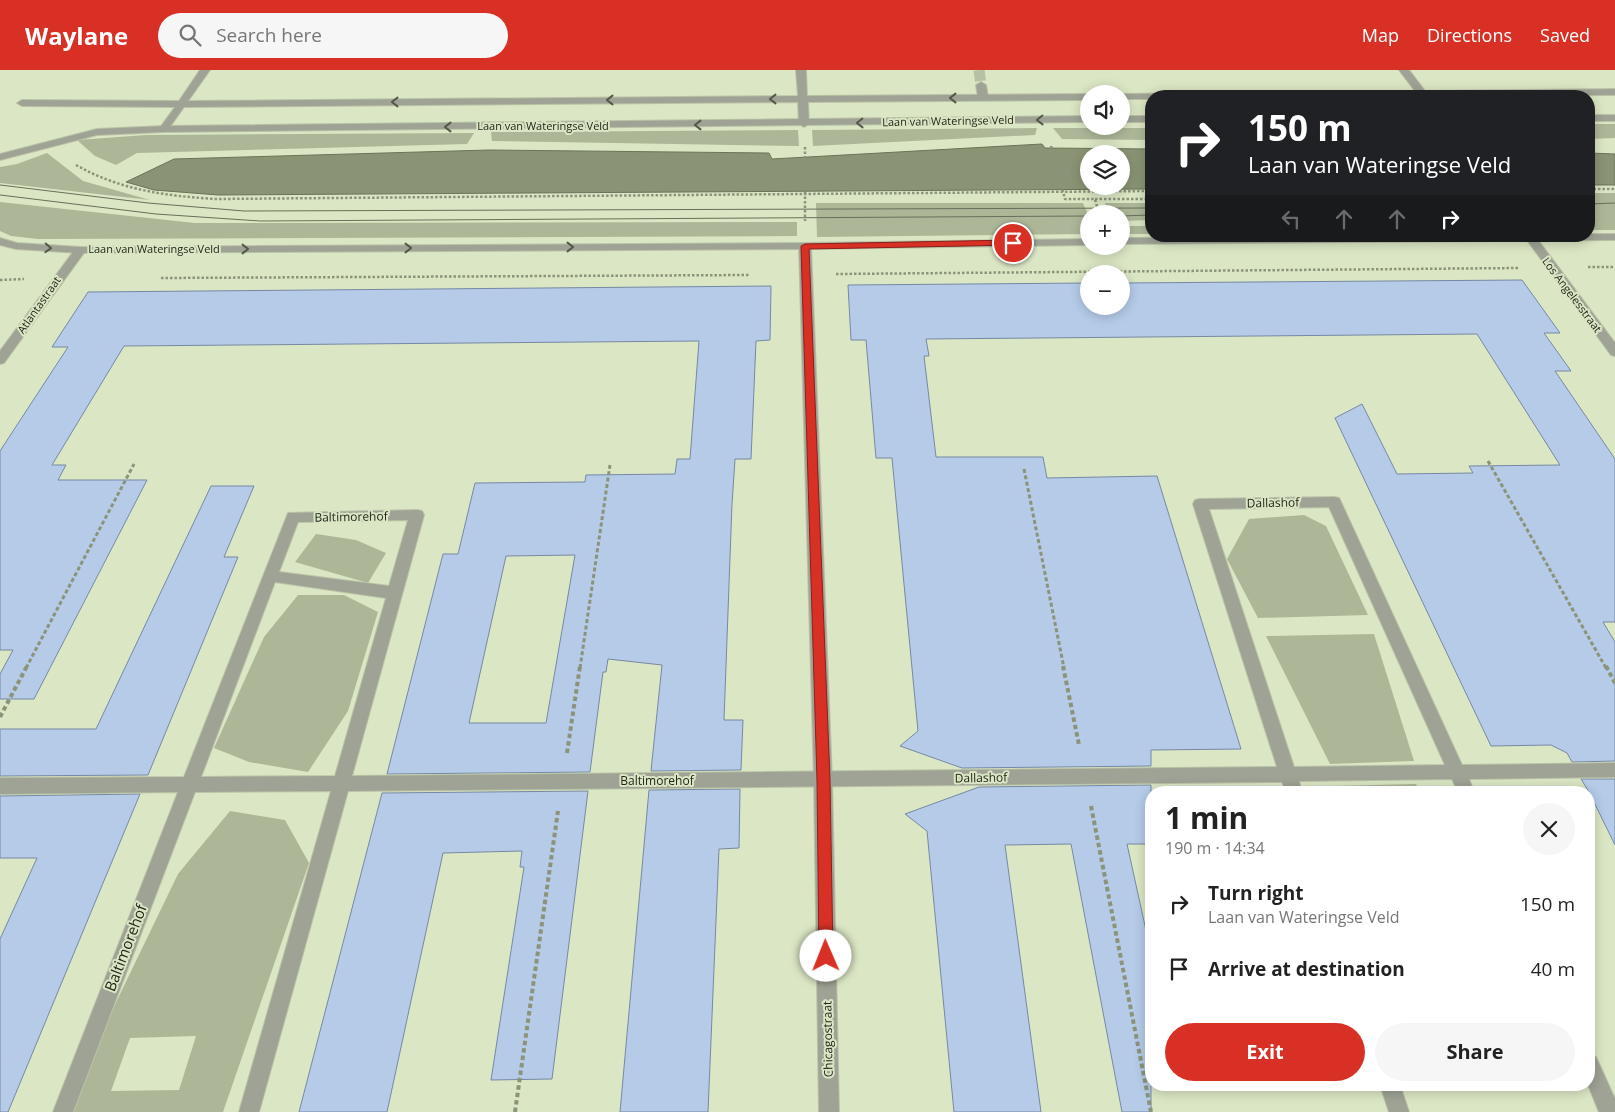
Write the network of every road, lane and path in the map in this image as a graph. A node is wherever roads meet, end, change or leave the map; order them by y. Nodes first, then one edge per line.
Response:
1 (205, 70) edge
2 (801, 70) edge
3 (1404, 70) edge
4 (981, 85) tunnel mouth
5 (1419, 90) edge
6 (1595, 92) edge
7 (1615, 92) edge
8 (1130, 96) edge
9 (1145, 96) edge
10 (1080, 97) edge
11 (982, 98) junction
12 (804, 99) junction
13 (22, 103) dead end
14 (182, 104) junction
15 (1595, 118) edge
16 (1615, 118) edge
17 (1130, 119) edge
18 (1145, 119) edge
19 (1080, 120) edge
20 (804, 124) junction
21 (164, 129) junction
22 (51, 143) junction
23 (1050, 144) dead end
24 (805, 154) dead end
25 (0, 158) edge
26 (1595, 189) edge
27 (1615, 189) edge
28 (1063, 191) junction
29 (1145, 191) edge
30 (805, 195) junction
31 (1095, 199) junction
32 (1145, 199) edge
33 (1097, 205) edge
34 (1595, 237) edge
35 (1615, 237) edge
36 (0, 240) edge
37 (1130, 241) edge
38 (1145, 241) edge
39 (1080, 242) edge
40 (1533, 242) edge
41 (805, 246) junction
42 (80, 250) junction
43 (1615, 352) edge
44 (0, 360) edge
45 (1488, 462) dead end
46 (134, 464) dead end
47 (270, 576) junction
48 (395, 593) junction
49 (1615, 683) edge
50 (0, 717) edge
51 (1615, 770) edge
52 (1456, 771) junction
53 (1288, 774) junction
54 (823, 780) junction
55 (342, 783) junction
56 (189, 784) junction
57 (0, 786) edge
58 (1292, 786) edge
59 (1463, 786) edge
60 (1595, 1078) edge
61 (1392, 1091) edge
62 (63, 1112) edge
63 (249, 1112) edge
64 (829, 1112) edge
65 (1399, 1112) edge
66 (1610, 1112) edge

1 - 14 street
2 - 12 street
3 - 5 street
4 - 11 street
6 - 7 street
8 - 9 street
10 - 11 street, Laan van Wateringse Veld
11 -> 12 street, Laan van Wateringse Veld
12 -> 14 street, Laan van Wateringse Veld
12 - 20 street
13 - 14 street, Laan van Wateringse Veld
14 - 21 street
15 - 16 street
17 - 18 street
19 -> 20 street, Laan van Wateringse Veld
20 -> 21 street, Laan van Wateringse Veld
21 - 22 street, Laan van Wateringse Veld
22 - 25 street, Laan van Wateringse Veld
22 - 30 path
23 - 28 path
24 - 30 path
26 - 27 path
28 - 29 path
28 - 30 path
28 - 31 path
31 - 32 path
31 - 33 path
34 - 35 street
36 -> 42 street, Laan van Wateringse Veld
37 - 38 street
39 - 41 street, Laan van Wateringse Veld
40 - 43 street, Los Angelesstraat
42 -> 41 street, Laan van Wateringse Veld
41 - 54 street, Chicagostraat
42 - 44 street, Atlantastraat
45 - 49 path
46 - 50 path
47 - 48 street
47 - 48 street, Baltimorehof
47 - 56 street, Baltimorehof
48 - 55 street, Baltimorehof
51 - 52 street, Dallashof
52 - 53 street, Dallashof
52 - 53 street, Dallashof
52 - 59 street, Dallashof
53 - 54 street, Dallashof
53 - 58 street, Dallashof
54 - 55 street, Baltimorehof
54 - 64 street, Chicagostraat
55 - 56 street, Baltimorehof
55 - 63 street, Baltimorehof
56 - 57 street, Baltimorehof
56 - 62 street, Baltimorehof
60 - 66 street
61 - 65 street

